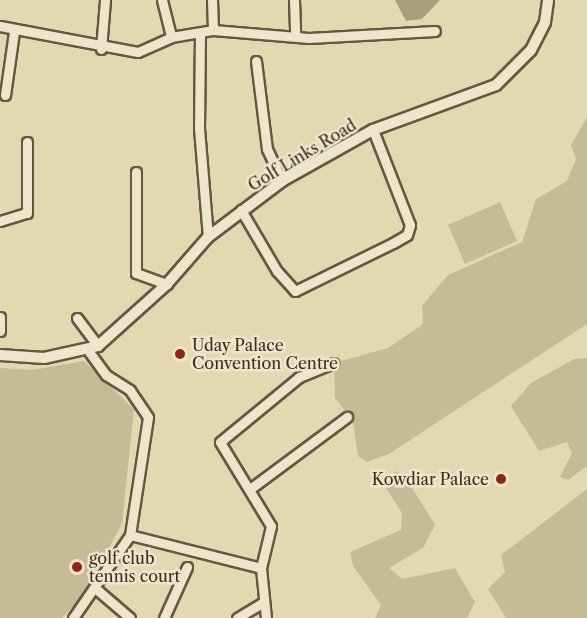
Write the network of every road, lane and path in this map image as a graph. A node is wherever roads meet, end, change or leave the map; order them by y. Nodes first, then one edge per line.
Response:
1 (105, 0) edge
2 (162, 0) edge
3 (212, 0) edge
4 (294, 0) edge
5 (548, 0) edge
6 (0, 26) edge
7 (213, 30) junction
8 (435, 31) dead end
9 (14, 32) junction
10 (200, 33) junction
11 (295, 34) junction
12 (171, 37) junction
13 (101, 49) junction
14 (256, 62) dead end
15 (5, 95) dead end
16 (373, 130) junction
17 (27, 142) dead end
18 (136, 172) dead end
19 (282, 181) junction
20 (241, 210) junction
21 (0, 221) edge
22 (208, 237) junction
23 (167, 284) junction
24 (0, 317) edge
25 (78, 318) dead end
26 (0, 331) edge
27 (93, 349) junction
28 (0, 355) edge
29 (333, 363) dead end
30 (347, 417) dead end
31 (250, 489) junction
32 (130, 535) junction
33 (187, 567) dead end
34 (261, 568) junction
35 (95, 588) junction
36 (262, 603) junction
37 (73, 618) edge
38 (130, 618) edge
39 (164, 618) edge
40 (237, 618) edge
41 (266, 618) edge

1 - 13 street
2 - 12 street
3 - 7 street
4 - 11 street
5 - 16 street, Golf Links Road
6 - 9 street
7 - 10 street
7 - 11 street
8 - 11 street
9 - 13 street
9 - 15 street
10 - 12 street
10 - 22 street
12 - 13 street
14 - 19 street
16 - 19 street, Golf Links Road
16 - 20 street
17 - 21 street
18 - 23 street
19 - 20 street, Golf Links Road
20 - 22 street, Golf Links Road
22 - 23 street, Golf Links Road
23 - 27 street, Golf Links Road
24 - 26 street
25 - 27 street
27 - 28 street
27 - 32 street
29 - 31 street
30 - 31 street
31 - 34 street
32 - 34 street
32 - 35 street
33 - 39 street
34 - 36 street
35 - 37 street
35 - 38 street
36 - 40 street
36 - 41 street

